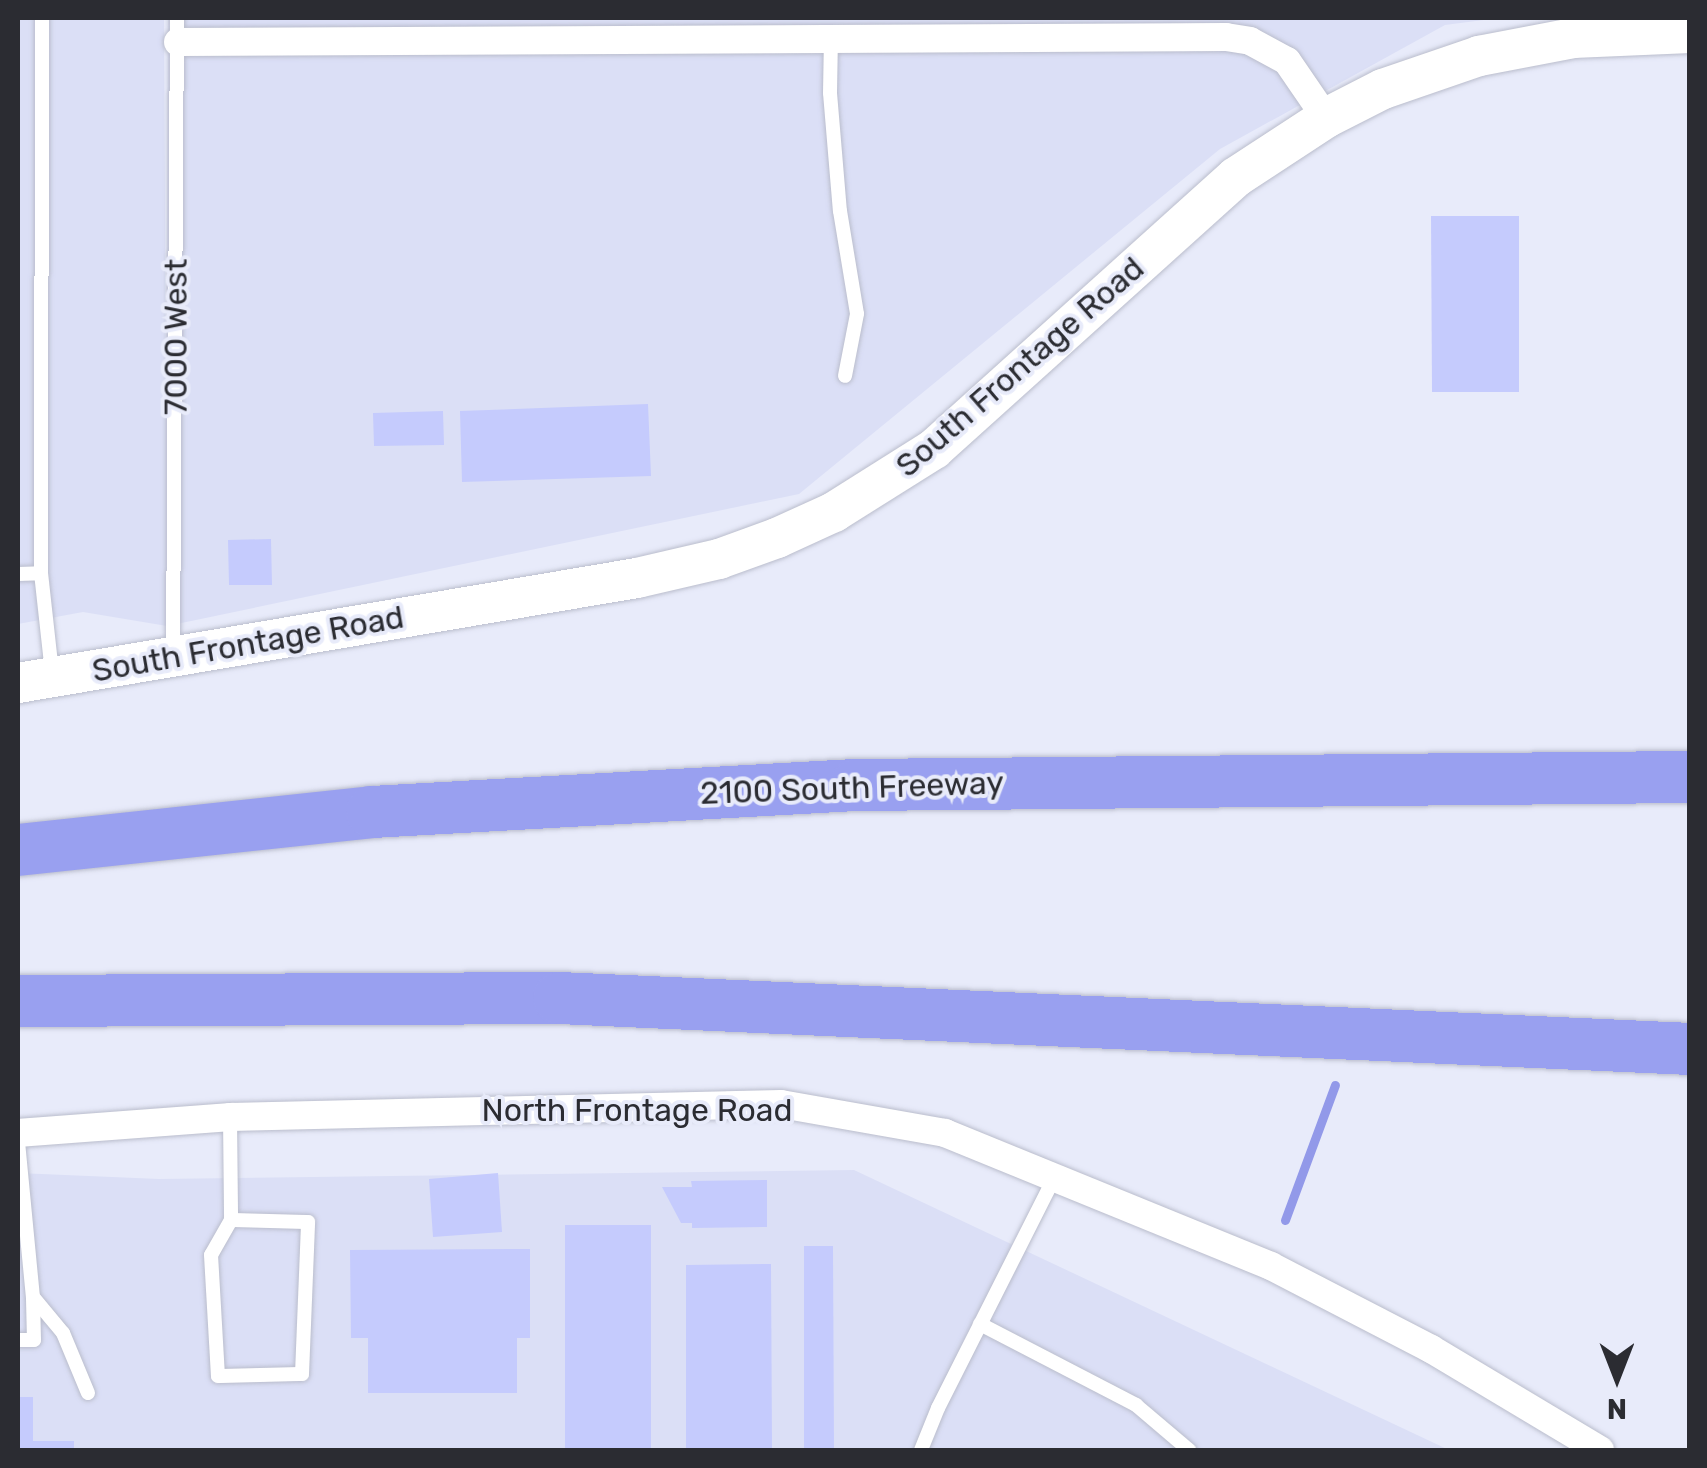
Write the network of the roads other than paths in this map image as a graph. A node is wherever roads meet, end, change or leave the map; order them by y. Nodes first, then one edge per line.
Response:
1 (42, 18) edge
2 (178, 30) edge
3 (1690, 33) edge
4 (831, 36) junction
5 (1326, 118) junction
6 (845, 376) dead end
7 (18, 574) edge
8 (41, 574) junction
9 (173, 656) junction
10 (35, 680) edge
11 (1690, 756) edge
12 (1690, 777) edge
13 (1536, 778) junction
14 (1690, 794) edge
15 (18, 850) edge
16 (18, 1000) edge
17 (1690, 1012) edge
18 (1294, 1032) junction
19 (1690, 1049) edge
20 (1690, 1070) edge
21 (230, 1117) junction
22 (18, 1132) edge
23 (18, 1142) edge
24 (1054, 1178) junction
25 (231, 1220) junction
26 (23, 1257) edge
27 (33, 1297) junction
28 (980, 1324) junction
29 (18, 1340) edge
30 (88, 1393) dead end
31 (921, 1450) edge
32 (1189, 1450) edge
33 (1600, 1450) edge

1 - 8 lane
2 - 4 street
2 - 9 lane, 7000 West
3 - 5 street, South Frontage Road
4 - 5 street
4 - 6 lane
5 - 9 street, South Frontage Road
7 - 8 lane
8 - 10 lane
9 - 10 street, South Frontage Road
11 - 13 highway
12 - 13 highway, 2100 South Freeway
13 - 14 highway
13 - 15 highway, 2100 South Freeway
16 - 18 highway
17 - 18 highway
18 - 19 highway
18 - 20 highway
21 - 22 street, North Frontage Road
21 - 24 street, North Frontage Road
21 - 25 lane
23 - 26 lane
24 - 28 lane
24 - 33 street, North Frontage Road
25 - 25 lane
26 - 27 lane
27 - 29 lane
27 - 30 lane
28 - 31 lane
28 - 32 lane

